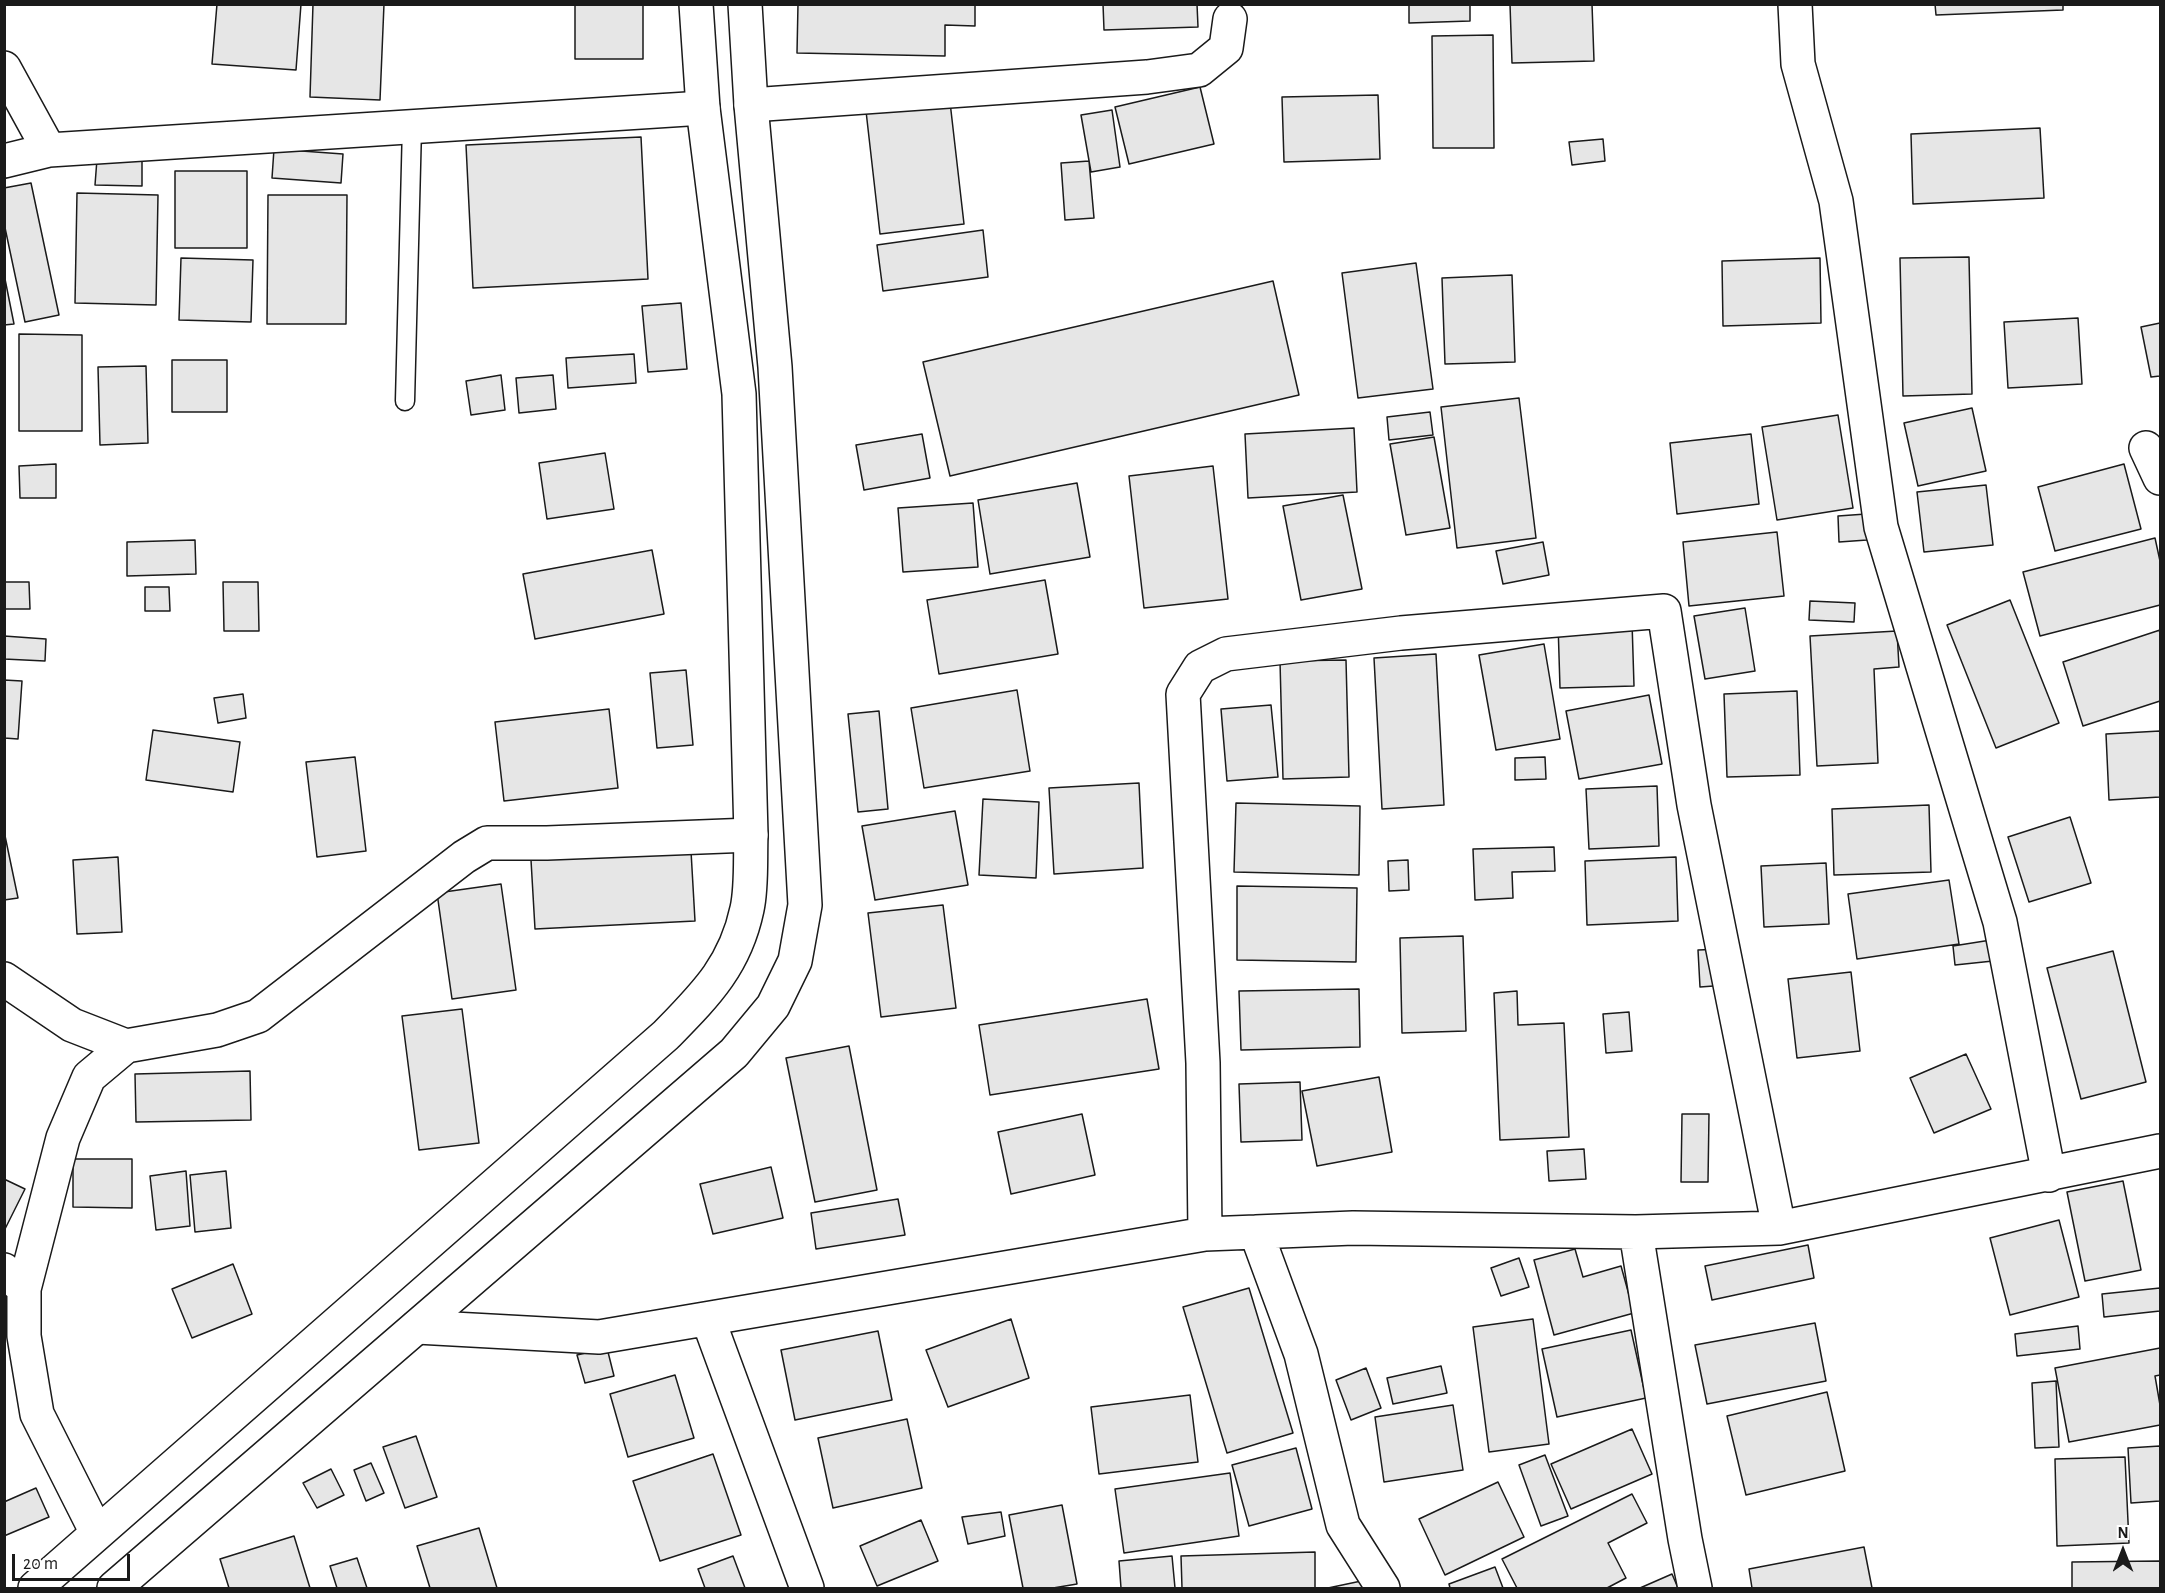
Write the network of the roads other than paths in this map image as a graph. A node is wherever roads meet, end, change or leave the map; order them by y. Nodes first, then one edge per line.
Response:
1 (696, 4) edge
2 (745, 4) edge
3 (1795, 4) edge
4 (1230, 19) dead end
5 (4, 68) edge
6 (751, 105) junction
7 (703, 108) junction
8 (412, 126) junction
9 (49, 150) junction
10 (4, 161) edge
11 (405, 401) dead end
12 (2146, 448) dead end
13 (2160, 478) edge
14 (751, 835) junction
15 (4, 979) edge
16 (126, 1046) junction
17 (2160, 1151) edge
18 (2049, 1175) junction
19 (1779, 1228) junction
20 (1256, 1232) junction
21 (1636, 1232) junction
22 (1205, 1234) junction
23 (14, 1279) edge
24 (708, 1319) junction
25 (417, 1327) junction
26 (97, 1533) junction
27 (34, 1588) edge
28 (114, 1588) edge
29 (807, 1588) edge
30 (1383, 1588) edge
31 (1695, 1588) edge

1 - 7 street
2 - 6 street
3 - 18 street
4 - 6 street
5 - 9 street
6 - 25 street
7 - 8 street
7 - 14 street
8 - 9 street
8 - 11 lane
9 - 10 street
12 - 13 street
14 - 16 street
14 - 26 street
15 - 16 street
16 - 23 street
17 - 18 street
18 - 19 street
19 - 21 street
19 - 22 street
20 - 21 street
20 - 22 street
20 - 30 street
21 - 31 street
22 - 24 street
23 - 26 street
24 - 25 street
24 - 29 street
25 - 28 street
26 - 27 street

